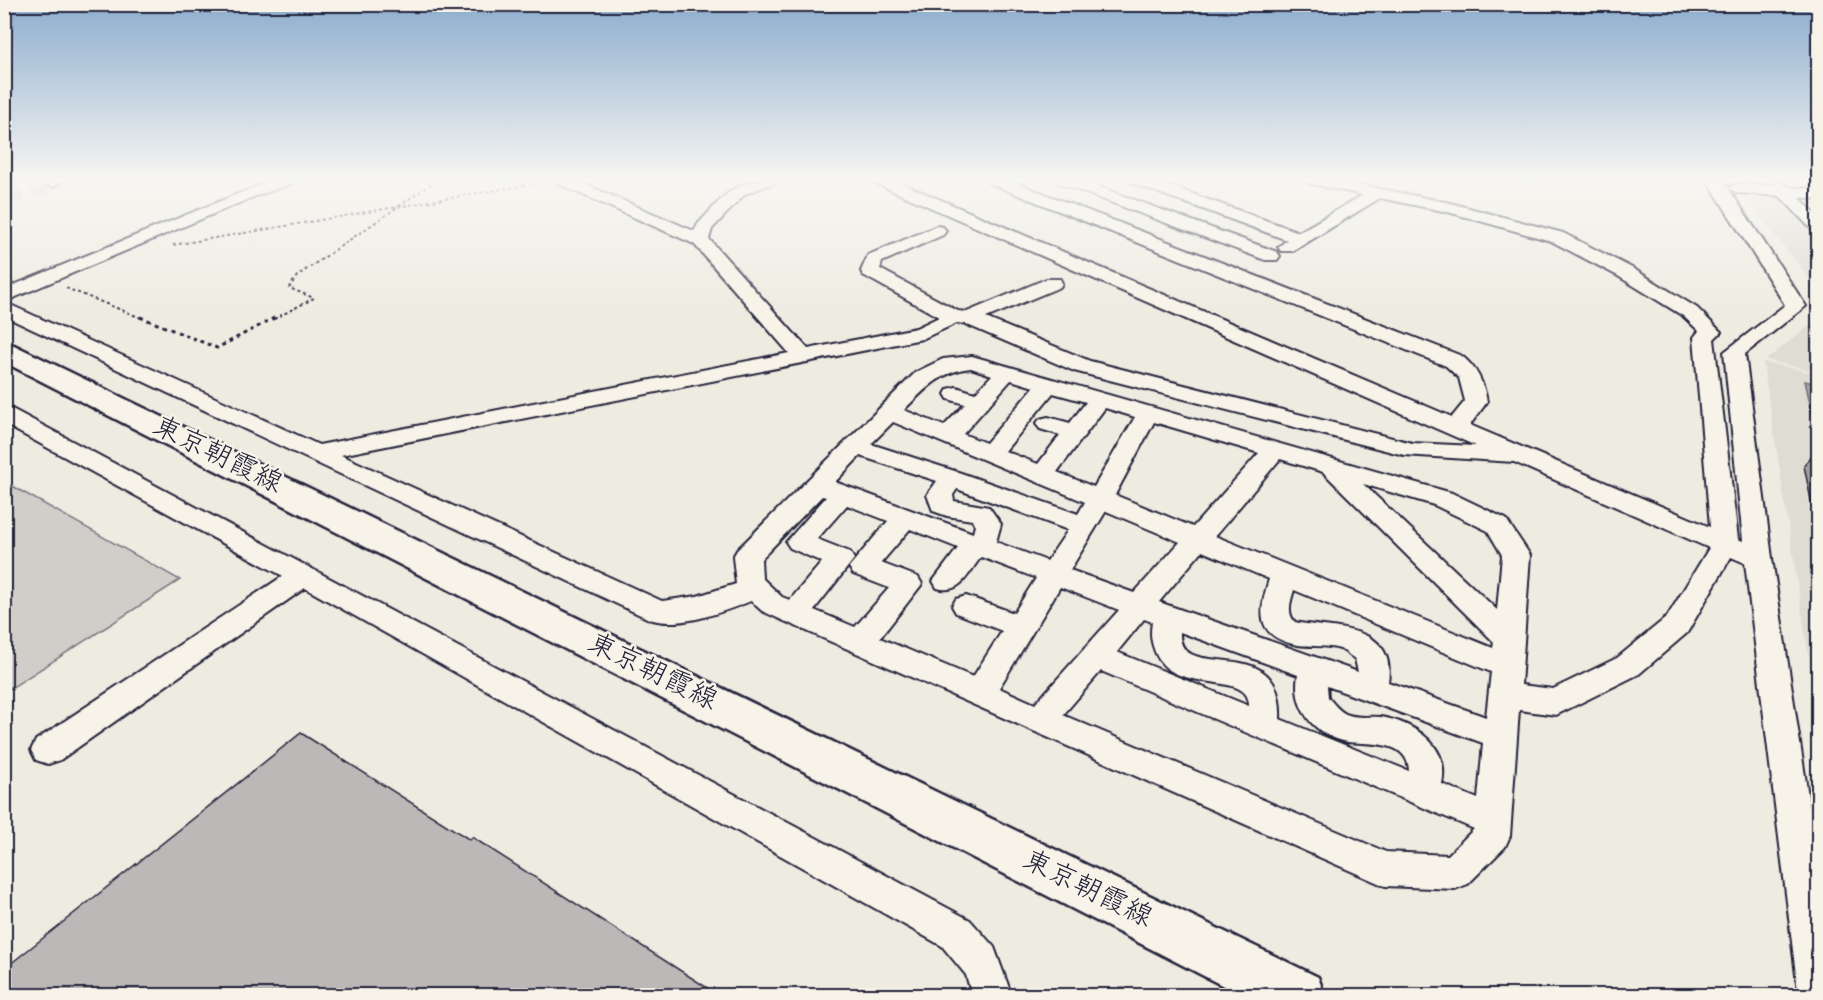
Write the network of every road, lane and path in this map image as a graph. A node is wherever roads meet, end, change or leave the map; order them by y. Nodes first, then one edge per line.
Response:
1 (170, 227) edge
2 (291, 227) edge
3 (369, 227) edge
4 (669, 227) edge
5 (705, 227) edge
6 (989, 227) edge
7 (1114, 227) edge
8 (1191, 227) edge
9 (1267, 227) edge
10 (1321, 227) edge
11 (1519, 227) edge
12 (1750, 227) edge
13 (937, 231) dead end
14 (1301, 239) junction
15 (700, 240) junction
16 (169, 245) dead end
17 (1271, 256) junction
18 (1239, 276) junction
19 (1053, 283) dead end
20 (56, 284) dead end
21 (4, 296) edge
22 (4, 308) edge
23 (962, 318) junction
24 (1711, 332) junction
25 (1753, 339) junction
26 (4, 351) edge
27 (804, 357) junction
28 (1007, 372) junction
29 (1049, 384) junction
30 (956, 394) dead end
31 (1100, 399) junction
32 (990, 405) junction
33 (889, 412) junction
34 (1148, 413) junction
35 (1022, 416) junction
36 (10, 423) edge
37 (1048, 424) dead end
38 (1455, 428) junction
39 (1075, 432) junction
40 (948, 436) junction
41 (855, 447) junction
42 (1275, 450) junction
43 (313, 453) junction
44 (990, 453) junction
45 (1517, 455) junction
46 (1331, 466) junction
47 (1042, 475) junction
48 (952, 478) junction
49 (830, 489) junction
50 (1100, 499) junction
51 (906, 517) junction
52 (1084, 526) junction
53 (1197, 538) junction
54 (977, 544) junction
55 (1725, 544) junction
56 (1758, 558) junction
57 (1054, 573) junction
58 (304, 575) junction
59 (1284, 575) junction
60 (947, 580) dead end
61 (755, 588) junction
62 (966, 606) dead end
63 (1138, 606) junction
64 (794, 614) junction
65 (1168, 617) junction
66 (1021, 627) junction
67 (860, 642) junction
68 (1508, 652) junction
69 (1095, 656) junction
70 (1314, 669) junction
71 (1371, 689) junction
72 (979, 694) junction
73 (1504, 695) junction
74 (1040, 720) junction
75 (1264, 726) junction
76 (1500, 735) junction
77 (48, 750) dead end
78 (1423, 792) junction
79 (1493, 821) junction
80 (1818, 991) edge
81 (992, 996) edge
82 (1299, 996) edge

1 - 21 lane
2 - 16 path
3 - 20 path
4 - 15 lane
5 - 15 lane
6 - 38 lane
7 - 18 lane
8 - 17 lane
9 - 14 lane
10 - 14 lane
11 - 24 lane
12 - 25 lane
13 - 23 lane
14 - 17 lane
15 - 27 lane
17 - 18 lane
18 - 38 lane
19 - 23 lane
22 - 43 lane
23 - 27 lane
23 - 45 lane
24 - 25 lane
24 - 55 lane
25 - 56 lane
26 - 82 main road, 東京朝霞線
27 - 43 lane
28 - 29 lane
28 - 32 lane
28 - 33 lane
29 - 31 lane
29 - 35 lane
30 - 32 lane
31 - 34 lane
31 - 39 lane
32 - 35 lane
32 - 40 lane
33 - 40 lane
33 - 41 lane
34 - 42 lane
34 - 50 lane
35 - 44 lane
36 - 58 lane
37 - 39 lane
38 - 45 lane
39 - 47 lane
40 - 44 lane
41 - 48 lane
41 - 49 lane
42 - 46 lane
42 - 53 lane
43 - 61 lane
44 - 47 lane
45 - 55 lane
46 - 68 lane
46 - 68 lane
47 - 50 lane
48 - 52 lane
48 - 54 lane
49 - 51 lane
49 - 61 lane
49 - 64 lane
50 - 52 lane
50 - 53 lane
51 - 54 lane
51 - 67 lane
52 - 57 lane
53 - 59 lane
53 - 63 lane
54 - 57 lane
54 - 60 lane
55 - 56 lane
55 - 73 lane
56 - 80 lane
57 - 63 lane
57 - 66 lane
58 - 77 lane
58 - 81 lane
59 - 68 lane
59 - 71 lane
61 - 64 lane
62 - 66 lane
63 - 65 lane
63 - 69 lane
64 - 67 lane
65 - 70 lane
65 - 75 lane
66 - 72 lane
67 - 72 lane
68 - 73 lane
69 - 74 lane
69 - 75 lane
70 - 71 lane
70 - 78 lane
71 - 76 lane
72 - 74 lane
73 - 76 lane
74 - 79 lane
75 - 78 lane
76 - 79 lane
78 - 79 lane

